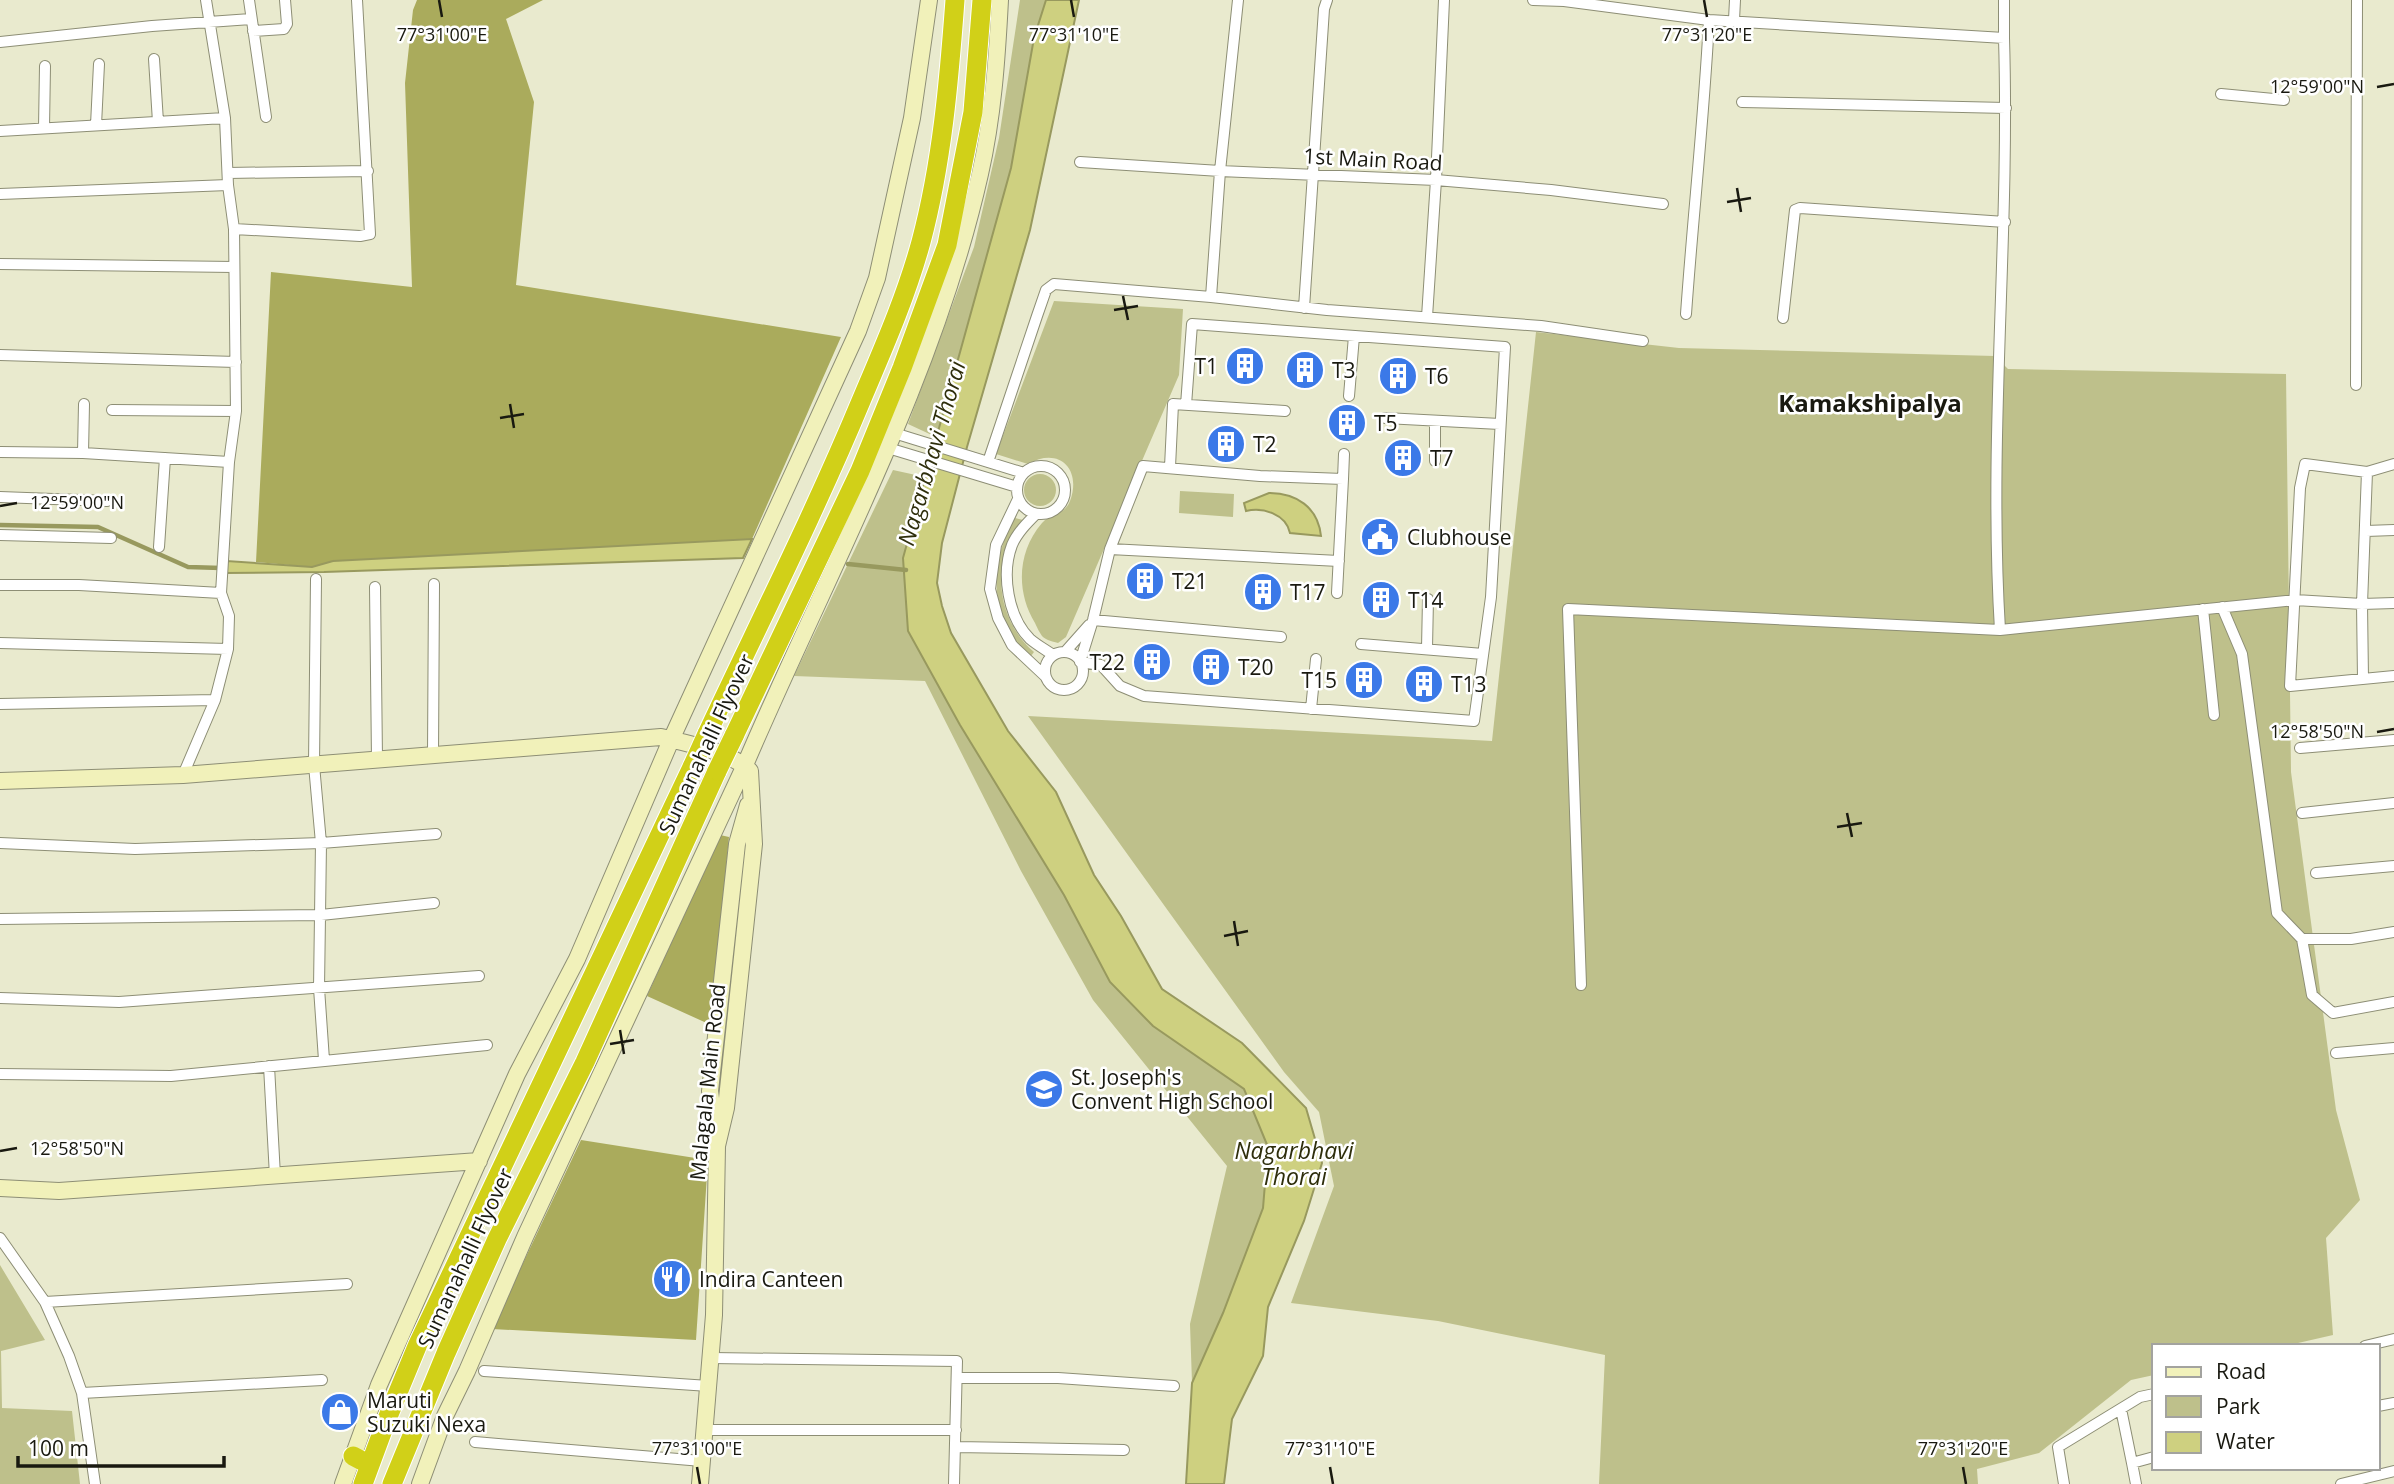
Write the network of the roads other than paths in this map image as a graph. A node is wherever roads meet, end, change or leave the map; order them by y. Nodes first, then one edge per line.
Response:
1 (206, 0) edge
2 (249, 0) edge
3 (285, 0) edge
4 (357, 0) edge
5 (929, 0) edge
6 (955, 0) edge
7 (982, 0) edge
8 (1000, 0) edge
9 (1238, 0) edge
10 (1327, 0) edge
11 (1444, 0) edge
12 (1533, 0) edge
13 (1735, 0) edge
14 (2004, 0) edge
15 (2357, 0) edge
16 (251, 19) junction
17 (1709, 20) junction
18 (1734, 20) junction
19 (209, 22) junction
20 (253, 31) junction
21 (2004, 38) junction
22 (0, 43) edge
23 (155, 59) dead end
24 (99, 64) dead end
25 (44, 66) dead end
26 (2221, 94) dead end
27 (2284, 100) dead end
28 (1742, 102) dead end
29 (2006, 108) junction
30 (266, 117) dead end
31 (225, 118) junction
32 (158, 122) junction
33 (96, 125) junction
34 (44, 128) junction
35 (0, 131) edge
36 (1080, 162) dead end
37 (368, 171) junction
38 (1220, 171) junction
39 (228, 173) junction
40 (1313, 175) junction
41 (1436, 180) junction
42 (228, 185) junction
43 (0, 194) edge
44 (1663, 204) dead end
45 (2005, 222) junction
46 (234, 229) junction
47 (0, 264) edge
48 (234, 267) junction
49 (1211, 297) junction
50 (1304, 308) junction
51 (1340, 311) junction
52 (1686, 314) dead end
53 (1427, 317) junction
54 (1783, 318) dead end
55 (1338, 335) junction
56 (1354, 336) junction
57 (1643, 341) dead end
58 (0, 355) edge
59 (236, 362) junction
60 (2356, 385) dead end
61 (1349, 396) dead end
62 (84, 404) dead end
63 (1186, 405) junction
64 (112, 410) dead end
65 (236, 411) junction
66 (1285, 411) dead end
67 (1385, 418) dead end
68 (1435, 421) junction
69 (1500, 424) junction
70 (899, 434) junction
71 (894, 450) junction
72 (0, 452) edge
73 (83, 453) junction
74 (1344, 454) dead end
75 (165, 458) junction
76 (986, 461) junction
77 (1435, 461) dead end
78 (229, 462) junction
79 (2394, 464) edge
80 (1170, 467) junction
81 (1024, 472) junction
82 (2367, 472) junction
83 (1343, 479) junction
84 (1017, 493) junction
85 (0, 497) edge
86 (107, 501) dead end
87 (1036, 514) junction
88 (2366, 530) junction
89 (2394, 530) edge
90 (0, 535) edge
91 (111, 538) dead end
92 (159, 547) dead end
93 (1110, 549) junction
94 (1339, 561) junction
95 (316, 579) dead end
96 (434, 584) dead end
97 (0, 585) edge
98 (375, 587) dead end
99 (220, 593) junction
100 (1337, 593) dead end
101 (1428, 599) dead end
102 (2295, 600) junction
103 (2394, 603) edge
104 (2362, 604) junction
105 (2222, 607) junction
106 (2203, 609) junction
107 (1093, 620) junction
108 (2000, 630) junction
109 (1281, 636) dead end
110 (0, 643) edge
111 (1361, 644) dead end
112 (1427, 648) junction
113 (229, 649) junction
114 (1065, 652) junction
115 (1483, 654) junction
116 (1054, 655) junction
117 (1316, 659) dead end
118 (1080, 662) junction
119 (2394, 676) edge
120 (1046, 677) junction
121 (2363, 679) junction
122 (215, 700) junction
123 (0, 704) edge
124 (1311, 709) junction
125 (2214, 715) dead end
126 (671, 740) junction
127 (2394, 740) edge
128 (2300, 748) dead end
129 (433, 754) junction
130 (377, 759) junction
131 (314, 765) junction
132 (745, 765) junction
133 (183, 775) junction
134 (0, 781) edge
135 (2394, 803) edge
136 (2302, 813) dead end
137 (436, 834) dead end
138 (0, 843) edge
139 (321, 843) junction
140 (2394, 866) edge
141 (2316, 873) dead end
142 (434, 902) dead end
143 (321, 915) junction
144 (0, 919) edge
145 (2394, 932) edge
146 (2302, 939) junction
147 (479, 976) dead end
148 (1581, 985) dead end
149 (319, 988) junction
150 (0, 998) edge
151 (2394, 1002) edge
152 (487, 1045) dead end
153 (2394, 1048) edge
154 (2336, 1053) dead end
155 (324, 1060) junction
156 (269, 1066) junction
157 (0, 1074) edge
158 (479, 1161) junction
159 (275, 1175) junction
160 (0, 1188) edge
161 (0, 1238) edge
162 (347, 1284) dead end
163 (45, 1302) junction
164 (2394, 1339) edge
165 (2373, 1344) edge
166 (711, 1358) junction
167 (484, 1371) dead end
168 (958, 1378) junction
169 (322, 1380) dead end
170 (709, 1386) junction
171 (1174, 1386) dead end
172 (82, 1393) junction
173 (2152, 1395) edge
174 (2121, 1409) junction
175 (706, 1430) junction
176 (956, 1430) junction
177 (475, 1443) dead end
178 (955, 1447) junction
179 (1124, 1450) dead end
180 (2152, 1458) edge
181 (362, 1461) junction
182 (702, 1461) junction
183 (2132, 1463) junction
184 (2394, 1471) edge
185 (95, 1484) edge
186 (343, 1484) edge
187 (363, 1484) edge
188 (392, 1484) edge
189 (420, 1484) edge
190 (700, 1484) edge
191 (954, 1484) edge
192 (2064, 1484) edge
193 (2136, 1484) edge
194 (2341, 1484) edge

1 - 19 street
2 - 16 street
3 - 20 street
4 - 37 street
5 - 126 street
6 - 181 highway, Sumanahalli Flyover, bridge
7 - 188 highway, Sumanahalli Flyover, bridge
8 - 70 street
9 - 38 street
10 - 40 street
11 - 41 street
12 - 17 street
13 - 18 street
14 - 21 street
15 - 60 street
16 - 19 street
16 - 20 street
17 - 18 street
17 - 52 street
18 - 21 street
19 - 22 street
19 - 31 street
20 - 30 street
21 - 29 street
23 - 32 street
24 - 33 street
25 - 34 street
26 - 27 street
28 - 29 street
29 - 45 street
31 - 32 street
31 - 39 street
32 - 33 street
33 - 34 street
34 - 35 street
36 - 38 street, 1st Main Road
37 - 39 street
37 - 46 street
38 - 40 street, 1st Main Road
38 - 49 street
39 - 42 street
40 - 41 street, 1st Main Road
40 - 50 street
41 - 44 street, 1st Main Road
41 - 53 street
42 - 43 street
42 - 46 street
45 - 54 street
45 - 108 street
46 - 48 street
47 - 48 street
48 - 59 street
49 - 50 street
49 - 76 street
50 - 51 street
51 - 53 street
51 - 55 street
53 - 57 street
55 - 56 street
55 - 63 street
56 - 61 street
56 - 69 street
58 - 59 street
59 - 65 street
62 - 73 street
63 - 66 street
63 - 80 street
64 - 65 street
65 - 78 street
67 - 68 street
68 - 69 street
68 - 77 street
69 - 115 street
70 - 71 street
70 - 76 street
71 - 84 street
71 - 132 street
72 - 73 street
73 - 75 street
74 - 83 street
75 - 78 street
75 - 92 street
76 - 81 street
78 - 99 street
79 - 82 street
80 - 83 street
80 - 93 street
81 - 84 street
81 - 87 street
82 - 88 street
82 - 102 street
83 - 94 street
84 - 87 street
84 - 120 street
85 - 86 street
87 - 116 street
88 - 89 street
88 - 104 street
90 - 91 street
93 - 94 street
93 - 107 street
94 - 100 street
95 - 131 street
96 - 129 street
97 - 99 street
98 - 130 street
99 - 113 street
101 - 112 street
102 - 104 street
102 - 105 street
102 - 121 street
103 - 104 street
104 - 121 street
105 - 106 street
105 - 146 street
106 - 108 street
106 - 125 street
107 - 109 street
107 - 114 street
107 - 118 street
108 - 148 street
110 - 113 street
111 - 112 street
112 - 115 street
113 - 122 street
114 - 116 street
114 - 118 street
115 - 124 street
116 - 120 street
117 - 124 street
118 - 120 street
118 - 124 street
119 - 121 street
122 - 123 street
122 - 133 street
126 - 129 street
126 - 132 street
126 - 158 street
127 - 128 street
129 - 130 street
130 - 131 street
131 - 133 street
131 - 139 street
132 - 166 street, Malagala Main Road
132 - 189 street
133 - 134 street
135 - 136 street
137 - 139 street
138 - 139 street
139 - 143 street
140 - 141 street
142 - 143 street
143 - 144 street
143 - 149 street
145 - 146 street
146 - 151 street
147 - 149 street
149 - 150 street
149 - 155 street
152 - 155 street
153 - 154 street
155 - 156 street
156 - 157 street
156 - 159 street
158 - 159 street
158 - 181 street
159 - 160 street
161 - 163 street
162 - 163 street
163 - 172 street
164 - 165 street
166 - 168 street
166 - 170 street, Malagala Main Road
167 - 170 street
168 - 171 street
168 - 176 street
169 - 172 street
170 - 175 street, Malagala Main Road
172 - 185 street
173 - 174 street
174 - 183 street
174 - 192 street
175 - 176 street
175 - 182 street, Malagala Main Road
176 - 178 street
177 - 182 street
178 - 179 street
178 - 191 street
180 - 183 street
181 - 186 street
181 - 187 highway, Sumanahalli Flyover
182 - 190 street, Malagala Main Road
183 - 193 street
184 - 194 street

